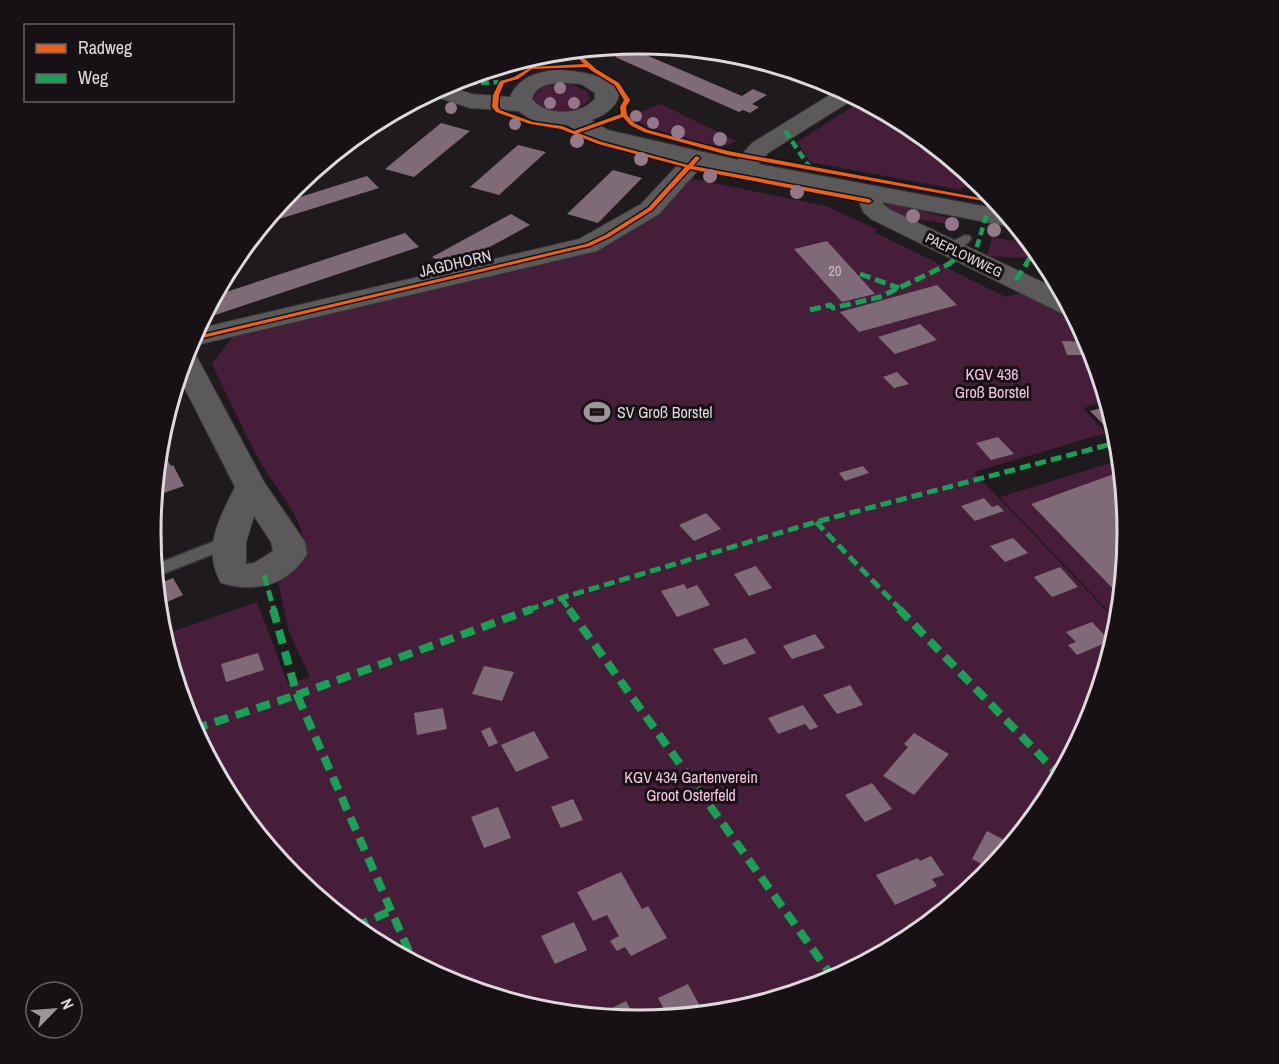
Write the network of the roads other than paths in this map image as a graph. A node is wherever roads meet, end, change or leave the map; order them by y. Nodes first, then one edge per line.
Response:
1 (566, 60) edge
2 (546, 63) edge
3 (579, 77) junction
4 (546, 78) junction
5 (448, 94) edge
6 (524, 97) junction
7 (840, 98) edge
8 (597, 110) junction
9 (570, 118) junction
10 (640, 145) junction
11 (697, 158) junction
12 (742, 168) junction
13 (871, 193) junction
14 (999, 217) edge
15 (1056, 298) edge
16 (204, 336) edge
17 (190, 370) edge
18 (251, 487) junction
19 (230, 541) junction
20 (163, 568) edge

1 - 3 street
2 - 4 street
3 - 4 street
3 - 8 street
4 - 6 street
5 - 6 street
6 - 9 street
7 - 12 street
8 - 9 street
8 - 10 street
9 - 10 street
10 - 11 street
11 - 12 street
11 - 16 street, JAGDHORN
12 - 13 street
13 - 14 street
13 - 15 street, PAEPLOWWEG
17 - 18 street
18 - 19 street
18 - 19 street
19 - 20 lane

